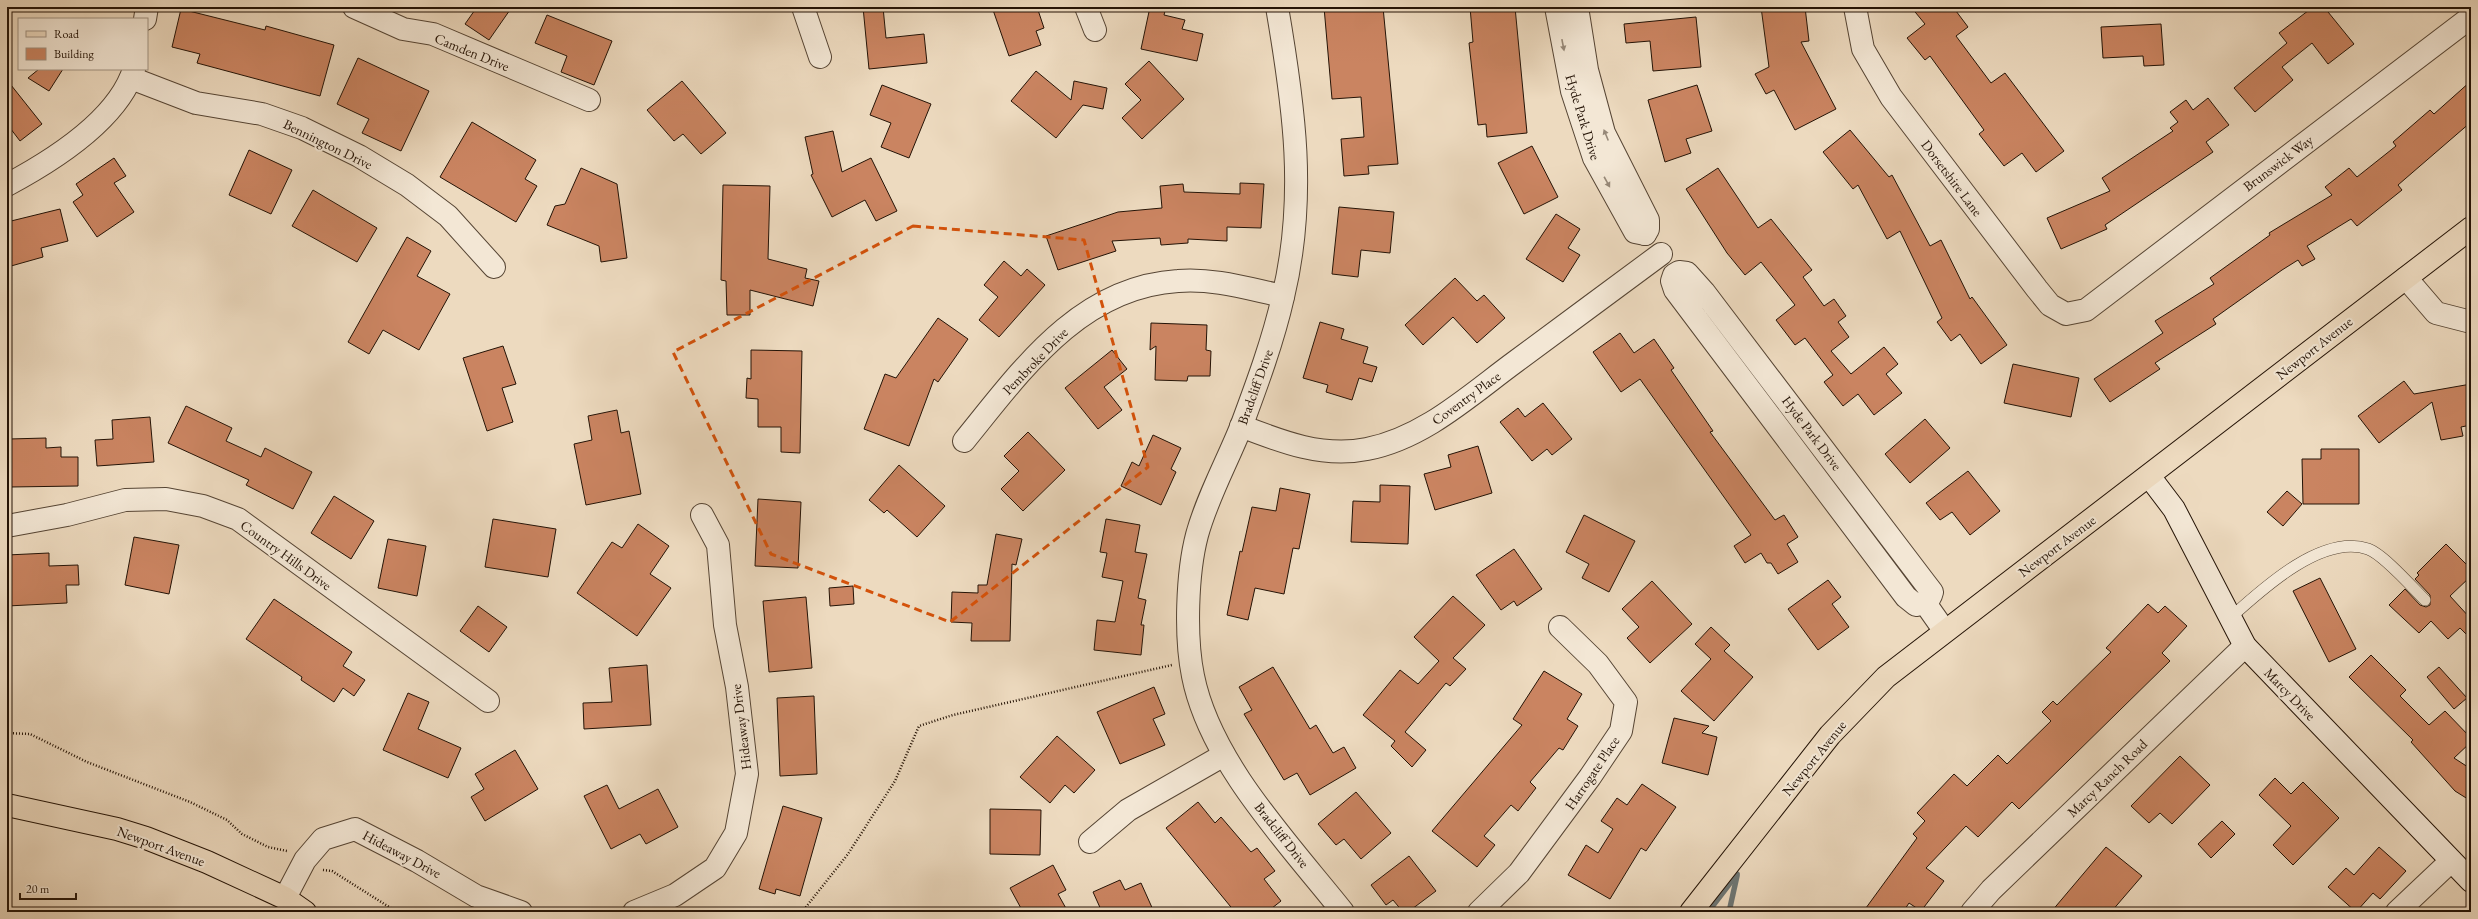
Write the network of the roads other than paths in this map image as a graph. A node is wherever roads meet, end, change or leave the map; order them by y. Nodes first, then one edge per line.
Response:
1 (147, 7) edge
2 (354, 7) edge
3 (803, 7) edge
4 (1086, 7) edge
5 (1277, 7) edge
6 (1556, 7) edge
7 (1577, 7) edge
8 (1855, 7) edge
9 (2471, 17) edge
10 (145, 18) edge
11 (1095, 30) dead end
12 (820, 57) dead end
13 (132, 73) edge
14 (589, 100) dead end
15 (7, 185) edge
16 (2471, 228) edge
17 (1645, 234) junction
18 (1661, 254) junction
19 (494, 267) dead end
20 (2406, 278) junction
21 (1283, 296) junction
22 (2086, 310) joint
23 (2471, 322) edge
24 (1241, 426) junction
25 (964, 441) dead end
26 (2149, 476) junction
27 (702, 515) dead end
28 (7, 526) edge
29 (2425, 600) dead end
30 (2230, 619) junction
31 (1560, 627) dead end
32 (1944, 630) junction
33 (2245, 646) junction
34 (488, 701) dead end
35 (1224, 755) junction
36 (7, 805) edge
37 (1090, 842) dead end
38 (2451, 861) junction
39 (2471, 881) edge
40 (285, 898) junction
41 (306, 912) edge
42 (521, 912) edge
43 (634, 912) edge
44 (1343, 912) edge
45 (1479, 912) edge
46 (1691, 912) edge
47 (1972, 912) edge
48 (2397, 912) edge

1 - 10 street
2 - 14 street, Camden Drive
3 - 12 street
4 - 11 street
5 - 21 street, Bradcliff Drive
6 -> 17 street, Hyde Park Drive
17 -> 7 street, Hyde Park Drive
8 - 22 street, Dorsetshire Lane
9 - 22 street, Brunswick Way
13 - 15 street
13 - 19 street, Bennington Drive
16 - 20 main road, Newport Avenue
17 - 18 street, Hyde Park Drive
18 - 24 street, Coventry Place
18 - 32 street, Hyde Park Drive
20 - 23 street
20 - 26 main road, Newport Avenue
21 - 24 street, Bradcliff Drive
21 - 25 street, Pembroke Drive
24 - 35 street, Bradcliff Drive
26 - 30 street, Marcy Drive
26 - 32 main road, Newport Avenue
27 - 43 street, Hideaway Drive
28 - 34 street, Country Hills Drive
29 - 30 lane
30 - 33 street, Marcy Drive
31 - 45 street, Harrogate Place
32 - 46 main road, Newport Avenue
33 - 38 street, Marcy Drive
33 - 47 street, Marcy Ranch Road
35 - 37 street
35 - 44 street, Bradcliff Drive
36 - 40 main road, Newport Avenue
38 - 39 street, Marcy Drive
38 - 48 street
40 - 41 main road, Newport Avenue
40 - 42 street, Hideaway Drive

